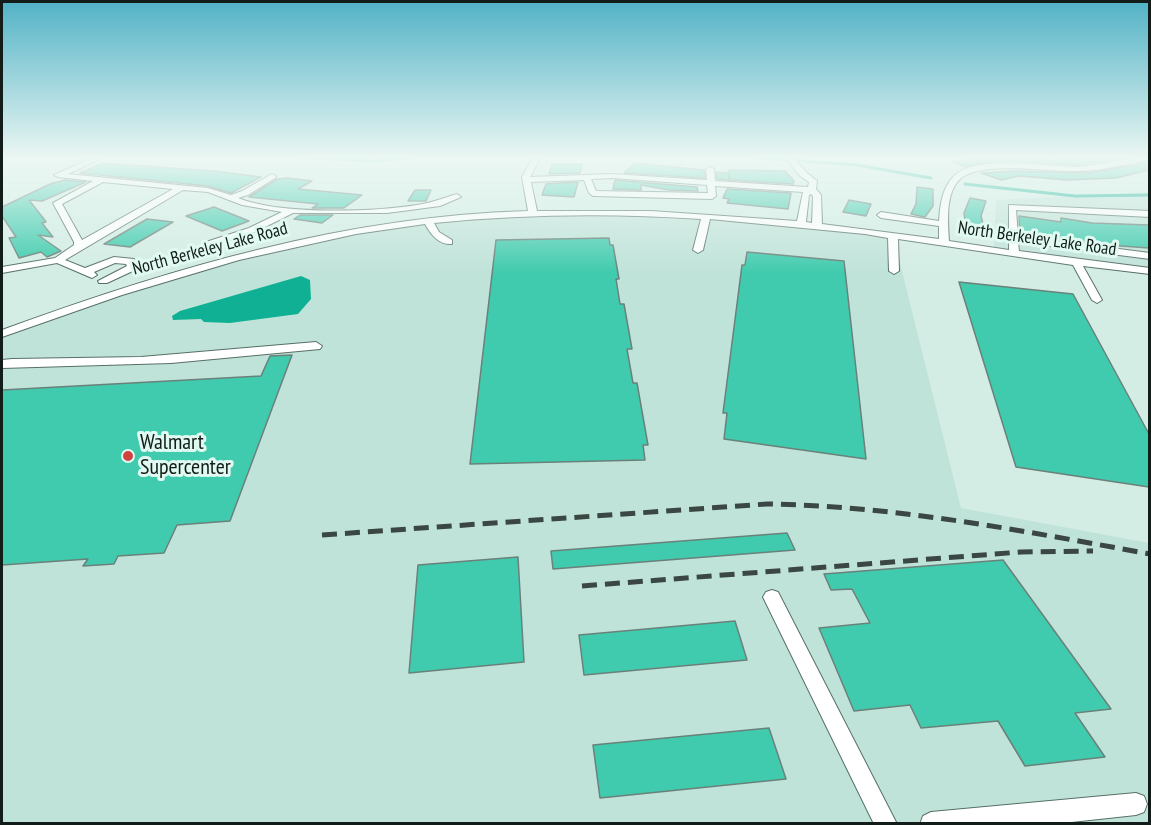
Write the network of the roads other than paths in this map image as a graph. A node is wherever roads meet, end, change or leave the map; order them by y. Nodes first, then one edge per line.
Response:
1 (71, 196) edge
2 (169, 196) edge
3 (228, 196) edge
4 (238, 196) edge
5 (530, 196) edge
6 (682, 196) edge
7 (712, 196) edge
8 (805, 196) edge
9 (817, 196) edge
10 (946, 196) edge
11 (233, 197) junction
12 (457, 197) dead end
13 (803, 203) junction
14 (817, 204) junction
15 (292, 210) junction
16 (533, 213) junction
17 (1149, 214) edge
18 (881, 215) dead end
19 (706, 217) junction
20 (428, 221) junction
21 (944, 224) junction
22 (801, 225) junction
23 (817, 226) junction
24 (893, 235) junction
25 (1013, 238) junction
26 (449, 242) dead end
27 (944, 242) junction
28 (209, 244) dead end
29 (78, 246) junction
30 (698, 250) dead end
31 (1014, 254) junction
32 (1149, 256) edge
33 (62, 257) junction
34 (33, 264) junction
35 (1077, 264) junction
36 (74, 266) junction
37 (96, 266) junction
38 (2, 270) edge
39 (894, 271) dead end
40 (1149, 271) edge
41 (85, 272) junction
42 (115, 276) junction
43 (103, 281) junction
44 (130, 287) junction
45 (116, 291) junction
46 (1097, 300) dead end
47 (2, 334) edge
48 (316, 346) dead end
49 (2, 364) edge
50 (772, 597) dead end
51 (1136, 804) dead end
52 (886, 824) edge
53 (931, 824) edge

1 - 29 street
2 - 29 street
3 - 11 street
4 - 11 street
5 - 16 street
6 - 7 street
8 - 13 street
9 - 14 street
10 - 21 street
11 - 15 street
12 - 15 street
13 - 14 street
13 - 22 street
14 - 23 street
15 - 28 street
16 - 19 street, North Berkeley Lake Road
16 - 20 street, North Berkeley Lake Road
17 - 25 street
18 - 21 street
19 - 22 street, North Berkeley Lake Road
19 - 30 street
20 - 26 street
20 - 44 street, North Berkeley Lake Road
21 - 27 street
22 - 23 street, North Berkeley Lake Road
23 - 24 street, North Berkeley Lake Road
24 - 27 street, North Berkeley Lake Road
24 - 39 street
25 - 31 street
25 - 32 street
27 - 31 street, North Berkeley Lake Road
29 - 33 street
31 - 35 street, North Berkeley Lake Road
33 - 34 street
33 - 36 street
33 - 37 street
34 - 36 street
34 - 38 street
35 - 40 street, North Berkeley Lake Road
35 - 46 street
36 - 41 street
37 - 41 street
37 - 42 street
37 - 42 street
41 - 43 street
42 - 43 street
42 - 44 street
43 - 45 street
44 - 45 street, North Berkeley Lake Road
45 - 47 street, North Berkeley Lake Road
48 - 49 street
50 - 52 street
51 - 53 street

